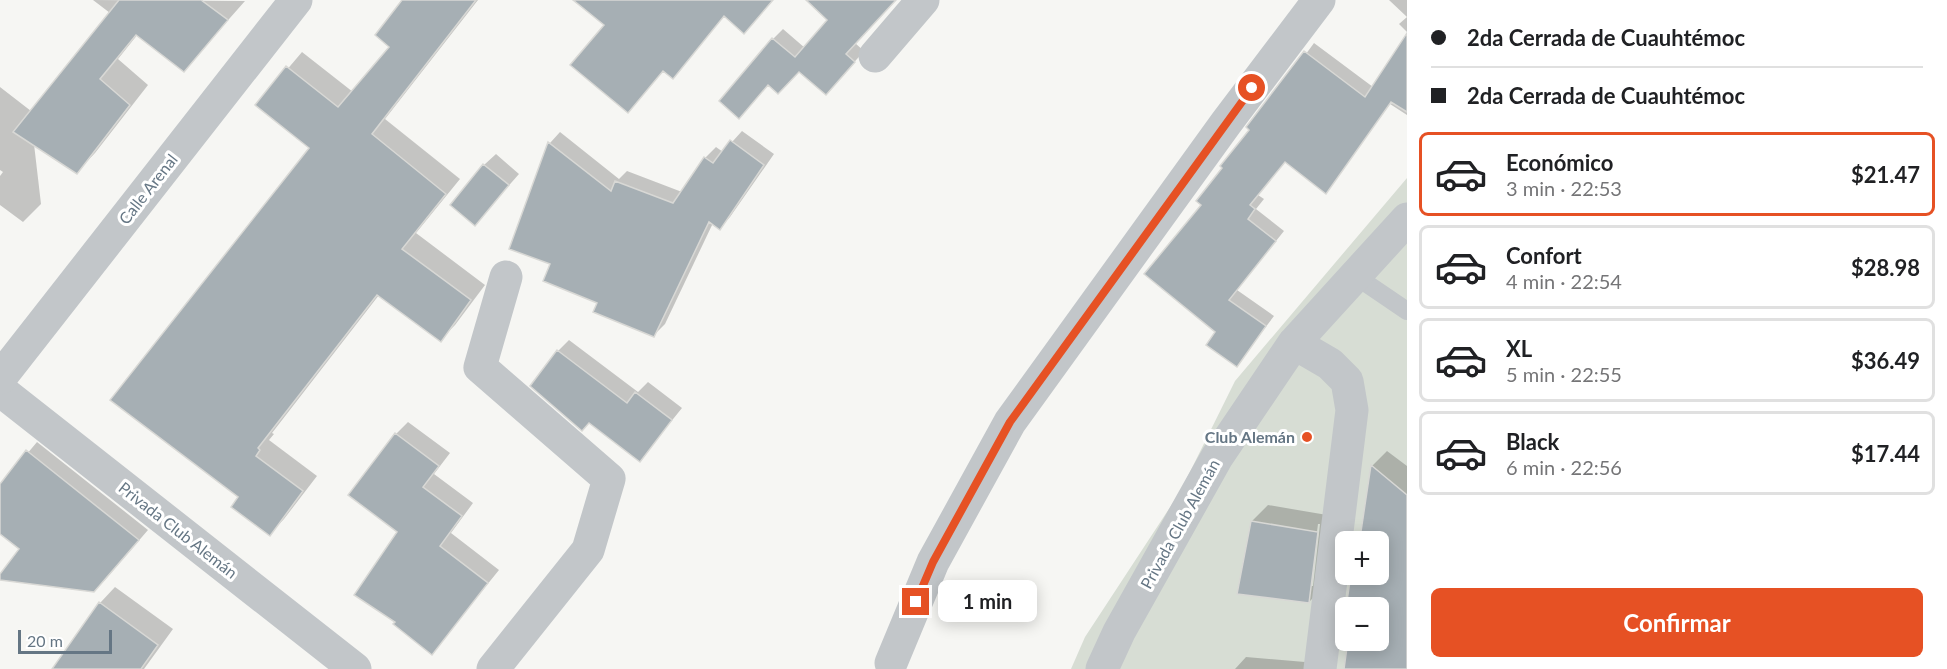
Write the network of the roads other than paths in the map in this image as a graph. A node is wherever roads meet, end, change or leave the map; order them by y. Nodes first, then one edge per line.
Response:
1 (296, 0) edge
2 (923, 0) edge
3 (1319, 0) edge
4 (875, 56) dead end
5 (1407, 219) edge
6 (506, 277) dead end
7 (1357, 277) junction
8 (1407, 311) edge
9 (1294, 343) junction
10 (0, 378) edge
11 (0, 390) edge
12 (1119, 632) junction
13 (891, 663) dead end
14 (355, 669) edge
15 (493, 669) edge
16 (1102, 669) edge
17 (1129, 669) edge
18 (1320, 669) edge

1 - 10 street, Calle Arenal
2 - 4 street
3 - 13 street
5 - 7 street, Privada Club Alemán
6 - 15 street
7 - 8 lane
7 - 9 street, Privada Club Alemán
9 - 12 street, Privada Club Alemán
9 - 18 street
11 - 14 street, Privada Club Alemán
12 - 16 street, Privada Club Alemán
12 - 17 street

